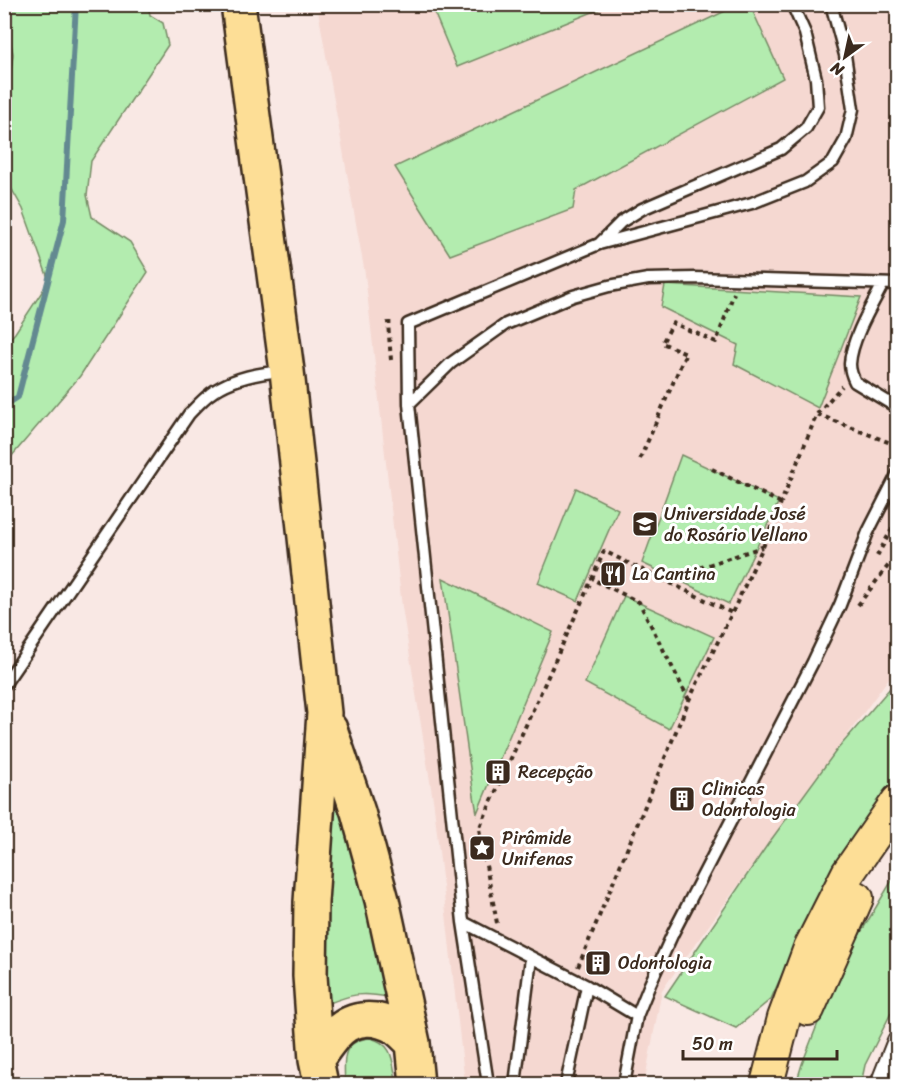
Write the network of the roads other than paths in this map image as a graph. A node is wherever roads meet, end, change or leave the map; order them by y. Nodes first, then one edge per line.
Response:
1 (238, 4) edge
2 (792, 4) edge
3 (831, 4) edge
4 (599, 244) junction
5 (883, 284) junction
6 (897, 284) edge
7 (287, 371) junction
8 (409, 404) junction
9 (897, 408) edge
10 (897, 473) edge
11 (4, 685) edge
12 (324, 713) junction
13 (897, 801) edge
14 (897, 834) edge
15 (462, 922) junction
16 (531, 958) junction
17 (588, 986) junction
18 (637, 1016) junction
19 (897, 1041) edge
20 (413, 1043) junction
21 (319, 1072) edge
22 (417, 1084) edge
23 (488, 1084) edge
24 (516, 1084) edge
25 (566, 1084) edge
26 (624, 1084) edge
27 (767, 1084) edge
28 (785, 1084) edge
29 (880, 1084) edge

1 - 7 highway
2 - 4 lane
3 - 4 lane
4 - 8 lane
5 - 6 lane
5 - 8 lane
5 - 9 lane
7 - 11 lane
7 - 12 highway
8 - 15 lane
10 - 18 lane
12 - 20 highway
12 - 21 highway
13 - 27 main road
14 - 28 main road
15 - 16 lane
15 - 23 lane
16 - 17 lane
16 - 24 lane
17 - 18 lane
17 - 25 lane
18 - 26 lane
19 - 29 street
20 - 21 highway
20 - 22 highway

